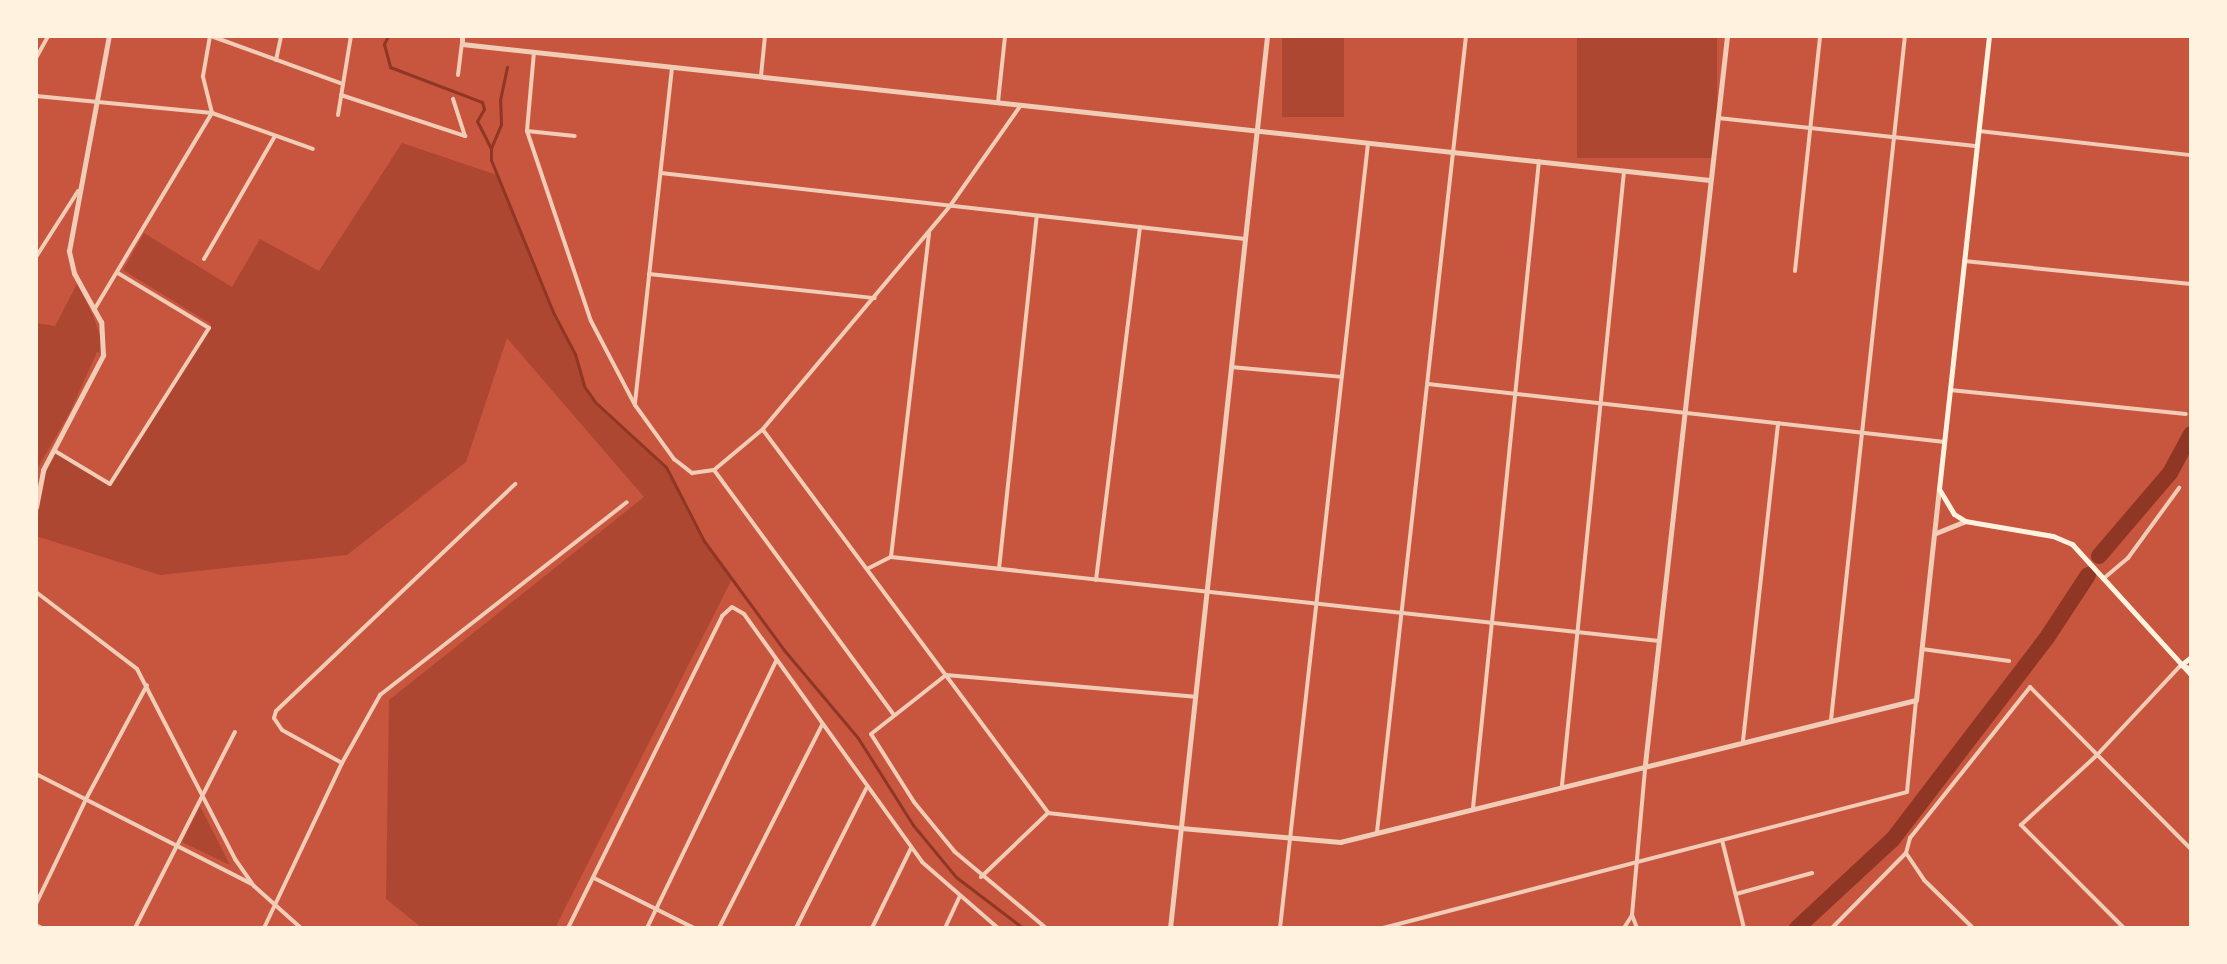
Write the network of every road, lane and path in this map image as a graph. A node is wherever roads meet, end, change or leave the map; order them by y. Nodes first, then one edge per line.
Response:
1 (48, 36) edge
2 (109, 36) edge
3 (210, 36) edge
4 (281, 36) edge
5 (351, 36) edge
6 (462, 36) edge
7 (765, 36) edge
8 (1005, 36) edge
9 (1267, 36) edge
10 (1466, 36) edge
11 (1727, 36) edge
12 (1820, 36) edge
13 (1905, 36) edge
14 (1989, 36) edge
15 (462, 44) junction
16 (534, 52) junction
17 (36, 58) edge
18 (276, 60) junction
19 (672, 67) junction
20 (458, 75) dead end
21 (761, 76) junction
22 (343, 84) junction
23 (341, 95) junction
24 (36, 96) edge
25 (453, 99) dead end
26 (97, 101) junction
27 (998, 102) junction
28 (1021, 105) junction
29 (212, 113) junction
30 (338, 115) dead end
31 (1718, 118) junction
32 (1810, 128) junction
33 (1256, 130) junction
34 (527, 131) junction
35 (1979, 131) junction
36 (276, 135) junction
37 (575, 136) dead end
38 (1894, 137) junction
39 (1368, 143) junction
40 (1977, 146) junction
41 (313, 149) dead end
42 (1453, 152) junction
43 (2191, 155) edge
44 (1539, 161) junction
45 (1624, 171) junction
46 (661, 173) junction
47 (1710, 180) junction
48 (78, 191) junction
49 (950, 206) junction
50 (1037, 216) junction
51 (1140, 227) junction
52 (929, 231) junction
53 (1245, 239) junction
54 (36, 257) edge
55 (204, 259) dead end
56 (1964, 261) junction
57 (1795, 271) dead end
58 (118, 273) junction
59 (649, 274) junction
60 (2191, 284) edge
61 (875, 298) junction
62 (94, 310) junction
63 (1231, 367) junction
64 (1342, 377) junction
65 (1428, 384) junction
66 (1950, 390) junction
67 (1515, 394) junction
68 (1601, 403) junction
69 (635, 405) junction
70 (1684, 413) junction
71 (2186, 414) dead end
72 (1778, 423) junction
73 (763, 429) junction
74 (1861, 432) junction
75 (1945, 442) junction
76 (55, 451) junction
77 (714, 470) junction
78 (515, 484) dead end
79 (2179, 488) dead end
80 (1939, 489) junction
81 (627, 502) dead end
82 (36, 507) edge
83 (1965, 521) junction
84 (1935, 534) junction
85 (891, 557) junction
86 (867, 569) junction
87 (999, 569) junction
88 (2103, 579) junction
89 (1096, 580) junction
90 (36, 592) edge
91 (1206, 592) junction
92 (1316, 604) junction
93 (1402, 613) junction
94 (1492, 623) junction
95 (1576, 633) junction
96 (1659, 641) junction
97 (1922, 649) junction
98 (2191, 657) edge
99 (776, 661) junction
100 (2009, 661) dead end
101 (2181, 665) junction
102 (2191, 669) edge
103 (946, 675) junction
104 (2191, 675) edge
105 (147, 685) junction
106 (1195, 697) junction
107 (1916, 700) junction
108 (894, 715) junction
109 (1831, 720) junction
110 (822, 725) junction
111 (235, 732) dead end
112 (1743, 741) junction
113 (2097, 755) junction
114 (342, 763) junction
115 (1645, 764) junction
116 (36, 774) edge
117 (1562, 785) junction
118 (866, 789) junction
119 (200, 796) junction
120 (86, 799) junction
121 (1473, 808) junction
122 (1048, 813) junction
123 (1181, 828) junction
124 (1377, 832) junction
125 (1290, 838) junction
126 (1722, 840) junction
127 (178, 845) junction
128 (911, 848) junction
129 (2191, 849) edge
130 (1906, 853) junction
131 (1636, 862) junction
132 (1812, 873) dead end
133 (981, 877) junction
134 (594, 878) junction
135 (254, 886) junction
136 (1736, 894) junction
137 (960, 896) junction
138 (276, 903) junction
139 (36, 904) edge
140 (656, 909) junction
141 (1632, 915) junction
142 (36, 925) edge
143 (42, 928) edge
144 (135, 928) edge
145 (264, 928) edge
146 (301, 928) edge
147 (568, 928) edge
148 (647, 928) edge
149 (694, 928) edge
150 (719, 928) edge
151 (796, 928) edge
152 (872, 928) edge
153 (945, 928) edge
154 (998, 928) edge
155 (1046, 928) edge
156 (1170, 928) edge
157 (1280, 928) edge
158 (1383, 928) edge
159 (1624, 928) edge
160 (1637, 928) edge
161 (1744, 928) edge
162 (1832, 928) edge
163 (1973, 928) edge
164 (2124, 928) edge

1 - 17 street
2 - 26 street
3 - 18 street
3 - 29 street
4 - 18 street
5 - 22 street
6 - 15 street
7 - 21 street
8 - 27 street
9 - 33 street
10 - 42 street
11 - 31 street
12 - 32 street
13 - 38 street
14 - 35 main road
15 - 16 street
15 - 20 street
16 - 19 street
16 - 34 street
18 - 22 street
19 - 21 street
19 - 46 street
21 - 27 street
22 - 23 street
23 - 25 street
23 - 30 street
24 - 26 street
26 - 29 street
26 - 48 street
27 - 28 street
28 - 33 street
28 - 49 street
29 - 36 street
29 - 58 street
31 - 32 street
31 - 47 street
32 - 38 street
32 - 57 street
33 - 39 street
33 - 53 street
34 - 37 street
34 - 69 street
35 - 40 main road
35 - 43 street
36 - 41 street
36 - 55 street
38 - 40 street
38 - 74 street
39 - 42 street
39 - 64 street
40 - 56 main road
42 - 44 street
42 - 65 street
44 - 45 street
44 - 67 street
45 - 47 street
45 - 68 street
46 - 49 street
46 - 59 street
47 - 70 street
48 - 54 street
48 - 62 street
49 - 50 street
49 - 52 street
50 - 51 street
50 - 87 street
51 - 53 street
51 - 89 street
52 - 61 street
52 - 85 street
53 - 63 street
56 - 60 street
56 - 66 main road
58 - 62 street
58 - 76 street
59 - 61 street
59 - 69 street
61 - 73 street
62 - 76 street
63 - 64 street
63 - 91 street
64 - 92 street
65 - 67 street
65 - 93 street
66 - 71 street
66 - 75 main road
67 - 68 street
67 - 94 street
68 - 70 street
68 - 95 street
69 - 77 street
70 - 72 street
70 - 96 street
72 - 74 street
72 - 112 street
73 - 77 street
73 - 86 street
74 - 75 street
74 - 109 street
75 - 80 main road
76 - 82 street
77 - 108 street
78 - 114 street
79 - 88 street
80 - 83 main road
80 - 84 street
81 - 114 street
83 - 84 street
83 - 88 main road
84 - 97 street
85 - 86 street
85 - 87 street
86 - 103 street
87 - 89 street
88 - 101 main road
89 - 91 street
90 - 105 street
91 - 92 street
91 - 106 street
92 - 93 street
92 - 125 street
93 - 94 street
93 - 124 street
94 - 95 street
94 - 121 street
95 - 96 street
95 - 117 street
96 - 115 street
97 - 100 street
97 - 107 street
98 - 101 main road
99 - 110 street
99 - 134 street
99 - 140 street
101 - 102 main road
101 - 104 main road
101 - 113 street
103 - 106 street
103 - 108 street
103 - 122 street
105 - 119 street
105 - 120 street
106 - 123 street
107 - 109 street
107 - 126 street
108 - 133 street
109 - 112 street
110 - 118 street
110 - 150 street
111 - 119 street
112 - 115 street
113 - 129 street
113 - 130 street
113 - 164 street
114 - 138 street
115 - 117 street
115 - 131 street
116 - 120 street
117 - 121 street
118 - 128 street
118 - 151 street
119 - 127 street
119 - 135 street
120 - 127 street
120 - 139 street
121 - 124 street
122 - 123 street
122 - 133 street
123 - 125 street
123 - 156 street
124 - 125 street
125 - 157 street
126 - 131 street
126 - 136 street
127 - 135 street
127 - 144 street
128 - 137 street
128 - 152 street
130 - 162 street
130 - 163 street
131 - 141 street
131 - 158 street
132 - 136 street
133 - 155 street
134 - 140 street
134 - 147 street
135 - 138 street
136 - 161 street
137 - 153 street
137 - 154 street
138 - 145 street
138 - 146 street
140 - 148 street
140 - 149 street
141 - 159 street
141 - 160 street
142 - 143 street

